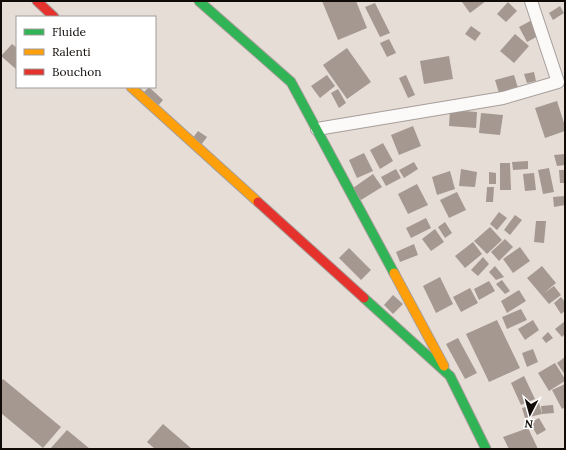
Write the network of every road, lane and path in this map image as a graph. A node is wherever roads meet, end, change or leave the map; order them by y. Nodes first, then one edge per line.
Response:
1 (37, 1) edge
2 (199, 1) edge
3 (531, 1) edge
4 (53, 16) edge
5 (561, 81) edge
6 (132, 88) edge
7 (316, 129) junction
8 (450, 376) junction
9 (486, 449) edge

1 - 4 main road
2 - 7 main road
3 - 5 street
5 - 7 street
6 - 8 main road
7 - 8 main road
8 - 9 main road

